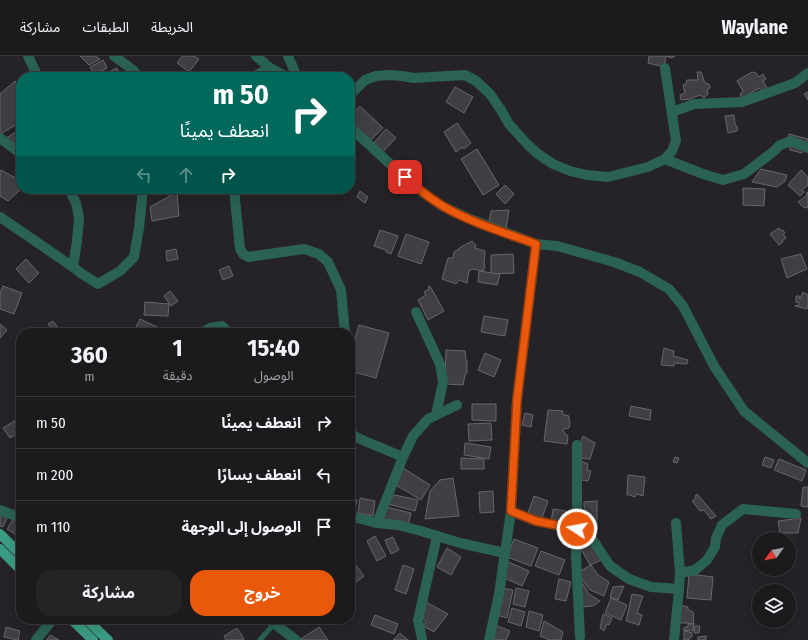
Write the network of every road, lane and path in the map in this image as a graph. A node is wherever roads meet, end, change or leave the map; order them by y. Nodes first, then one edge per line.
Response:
1 (28, 56) edge
2 (114, 56) edge
3 (256, 56) edge
4 (288, 56) edge
5 (270, 68) junction
6 (665, 68) dead end
7 (36, 72) edge
8 (134, 72) edge
9 (262, 72) edge
10 (278, 72) edge
11 (295, 72) edge
12 (808, 73) edge
13 (355, 90) edge
14 (672, 112) junction
15 (355, 131) edge
16 (0, 138) edge
17 (808, 148) edge
18 (16, 150) edge
19 (666, 159) junction
20 (72, 194) edge
21 (142, 194) edge
22 (234, 194) edge
23 (0, 217) edge
24 (536, 244) junction
25 (73, 266) junction
26 (416, 312) dead end
27 (210, 328) edge
28 (224, 328) edge
29 (345, 328) edge
30 (457, 405) dead end
31 (436, 415) junction
32 (355, 436) edge
33 (576, 444) dead end
34 (403, 457) junction
35 (808, 463) edge
36 (0, 510) edge
37 (511, 511) junction
38 (796, 514) dead end
39 (16, 516) edge
40 (355, 518) edge
41 (377, 523) junction
42 (676, 523) dead end
43 (577, 529) junction
44 (0, 534) edge
45 (437, 536) junction
46 (0, 549) edge
47 (16, 550) edge
48 (505, 552) junction
49 (16, 565) edge
50 (680, 573) junction
51 (679, 589) junction
52 (49, 624) edge
53 (76, 624) edge
54 (91, 624) edge
55 (269, 624) edge
56 (275, 624) edge
57 (580, 637) dead end
58 (422, 639) dead end
59 (36, 640) edge
60 (93, 640) edge
61 (108, 640) edge
62 (260, 640) edge
63 (296, 640) edge
64 (489, 640) edge
65 (674, 640) edge

1 - 7 street
2 - 8 street
3 - 5 street
4 - 11 street
5 - 9 street
5 - 10 street
6 - 14 street
12 - 14 street
13 - 19 street
14 - 19 street
15 - 24 street
16 - 18 street
17 - 19 street
20 - 25 street
21 - 25 street
22 - 29 street
23 - 25 street
24 - 35 street
24 - 37 street
26 - 31 street
27 - 28 street
30 - 31 street
31 - 34 street
32 - 34 street
33 - 43 street
34 - 41 street
36 - 39 street
37 - 43 street
37 - 48 street
38 - 50 street
40 - 41 street
41 - 45 street
42 - 50 street
43 - 51 street
43 - 57 street
44 - 47 main road
45 - 48 street
45 - 58 street
46 - 49 main road
48 - 64 street
50 - 51 street
51 - 65 street
52 - 59 street
53 - 60 main road
54 - 61 main road
55 - 62 lane
56 - 63 street

